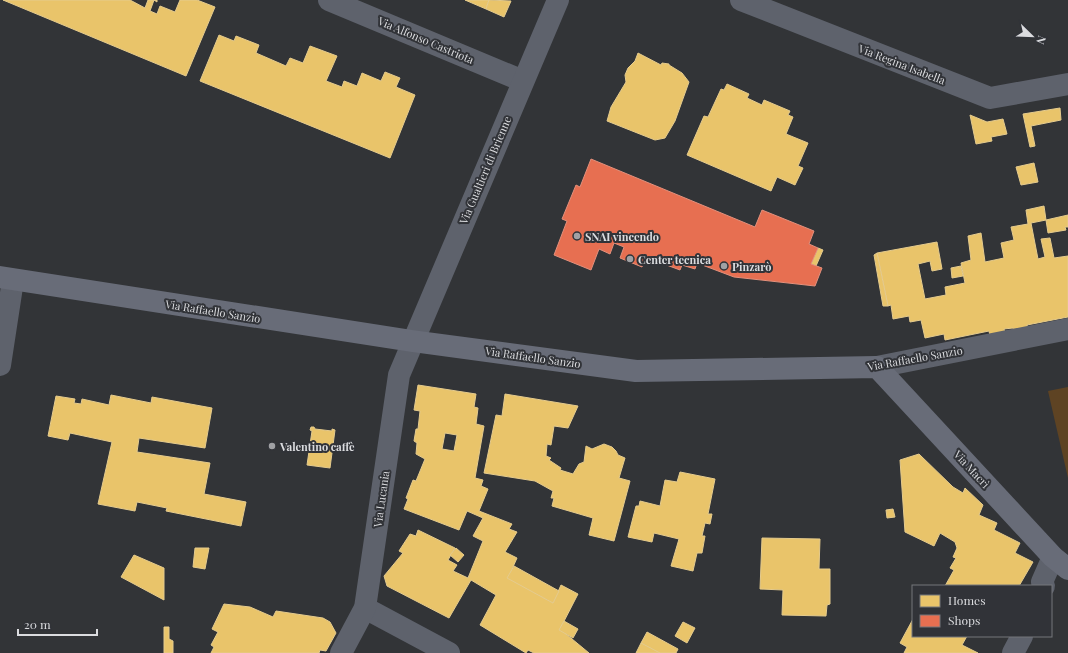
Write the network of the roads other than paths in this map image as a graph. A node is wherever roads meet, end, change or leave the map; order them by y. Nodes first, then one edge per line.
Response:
1 (329, 0) edge
2 (558, 0) edge
3 (746, 1) edge
4 (523, 81) junction
5 (1068, 84) edge
6 (6, 279) edge
7 (1068, 329) edge
8 (412, 341) junction
9 (0, 365) edge
10 (877, 367) junction
11 (1061, 563) edge
12 (1044, 585) edge
13 (365, 608) junction
14 (1021, 637) edge
15 (341, 653) edge
16 (449, 653) edge
17 (1013, 653) edge

1 - 4 street, Via Alfonso Castriota
2 - 4 street, Via Gualtieri di Brienne
3 - 5 street, Via Regina Isabella
4 - 8 street, Via Gualtieri di Brienne
6 - 8 street, Via Raffaello Sanzio
6 - 9 street
7 - 10 street, Via Raffaello Sanzio
8 - 10 street, Via Raffaello Sanzio
8 - 13 street, Via Lucania
10 - 11 street, Via Macrì
11 - 12 street
13 - 15 street, Via Lucania
13 - 16 street
14 - 17 street

